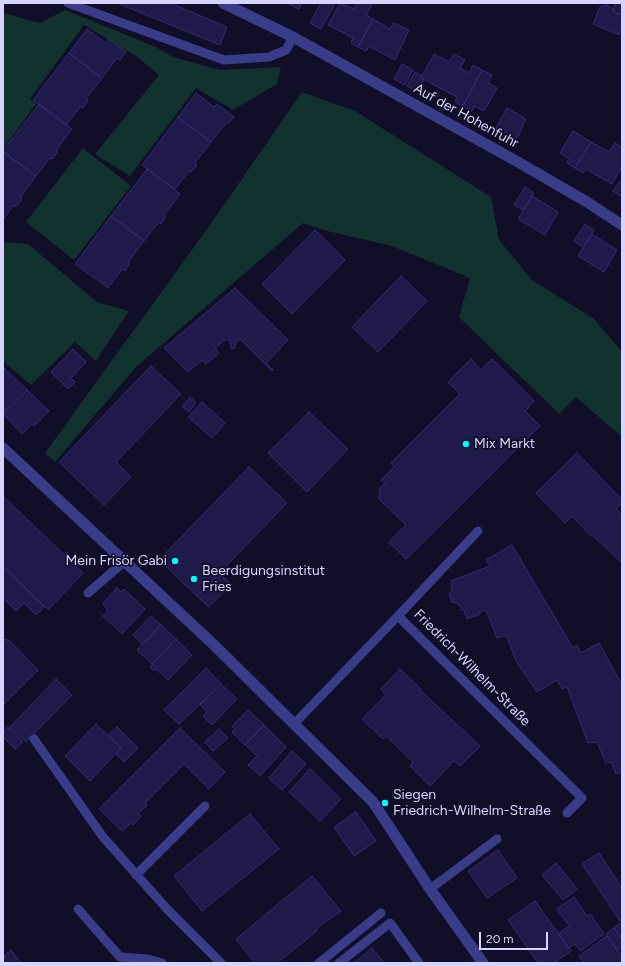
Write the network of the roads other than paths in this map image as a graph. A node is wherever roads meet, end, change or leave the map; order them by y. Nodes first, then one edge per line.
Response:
1 (68, 3) edge
2 (223, 3) edge
3 (293, 37) junction
4 (622, 225) edge
5 (3, 448) edge
6 (478, 531) dead end
7 (125, 560) junction
8 (88, 593) dead end
9 (398, 616) junction
10 (295, 723) junction
11 (34, 739) dead end
12 (205, 806) dead end
13 (567, 813) dead end
14 (497, 839) dead end
15 (136, 875) junction
16 (430, 889) junction
17 (78, 909) dead end
18 (382, 914) dead end
19 (162, 963) edge
20 (220, 963) edge
21 (319, 963) edge
22 (339, 963) edge
23 (419, 963) edge
24 (483, 963) edge

1 - 3 lane
2 - 3 street, Auf der Hohenfuhr
3 - 4 street, Auf der Hohenfuhr
5 - 7 street
6 - 9 lane
7 - 8 lane
7 - 10 street
9 - 10 lane, Friedrich-Wilhelm-Straße
9 - 13 lane, Friedrich-Wilhelm-Straße
10 - 16 street
11 - 15 lane
12 - 15 lane
14 - 16 lane
15 - 20 lane
16 - 24 street
17 - 19 lane
18 - 21 lane
22 - 23 lane

